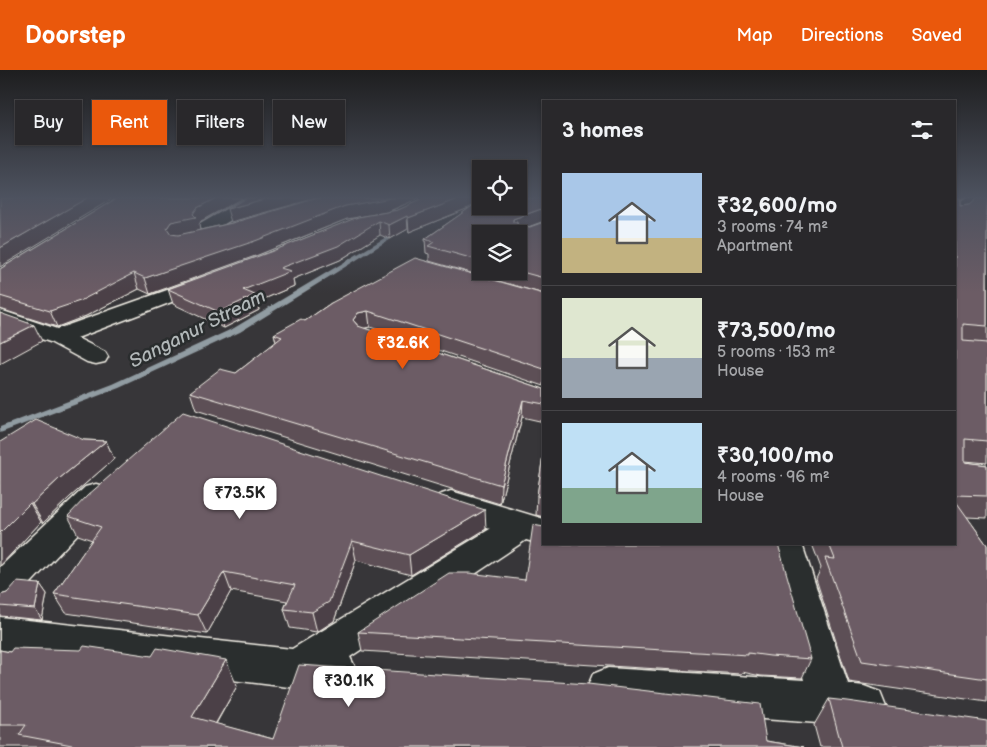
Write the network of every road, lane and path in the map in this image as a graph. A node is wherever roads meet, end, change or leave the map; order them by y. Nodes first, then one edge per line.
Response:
1 (203, 230) edge
2 (232, 230) edge
3 (221, 277) edge
4 (0, 317) edge
5 (58, 337) junction
6 (96, 357) dead end
7 (119, 474) edge
8 (427, 496) edge
9 (532, 529) edge
10 (785, 545) edge
11 (0, 591) edge
12 (0, 634) edge
13 (296, 668) junction
14 (376, 674) edge
15 (574, 686) edge
16 (832, 703) junction
17 (900, 713) edge

1 - 2 street
3 - 5 street
4 - 5 street
5 - 6 street
7 - 11 street
8 - 9 street
9 - 13 street
10 - 16 street
12 - 13 street
13 - 14 street
15 - 16 street
16 - 17 street

